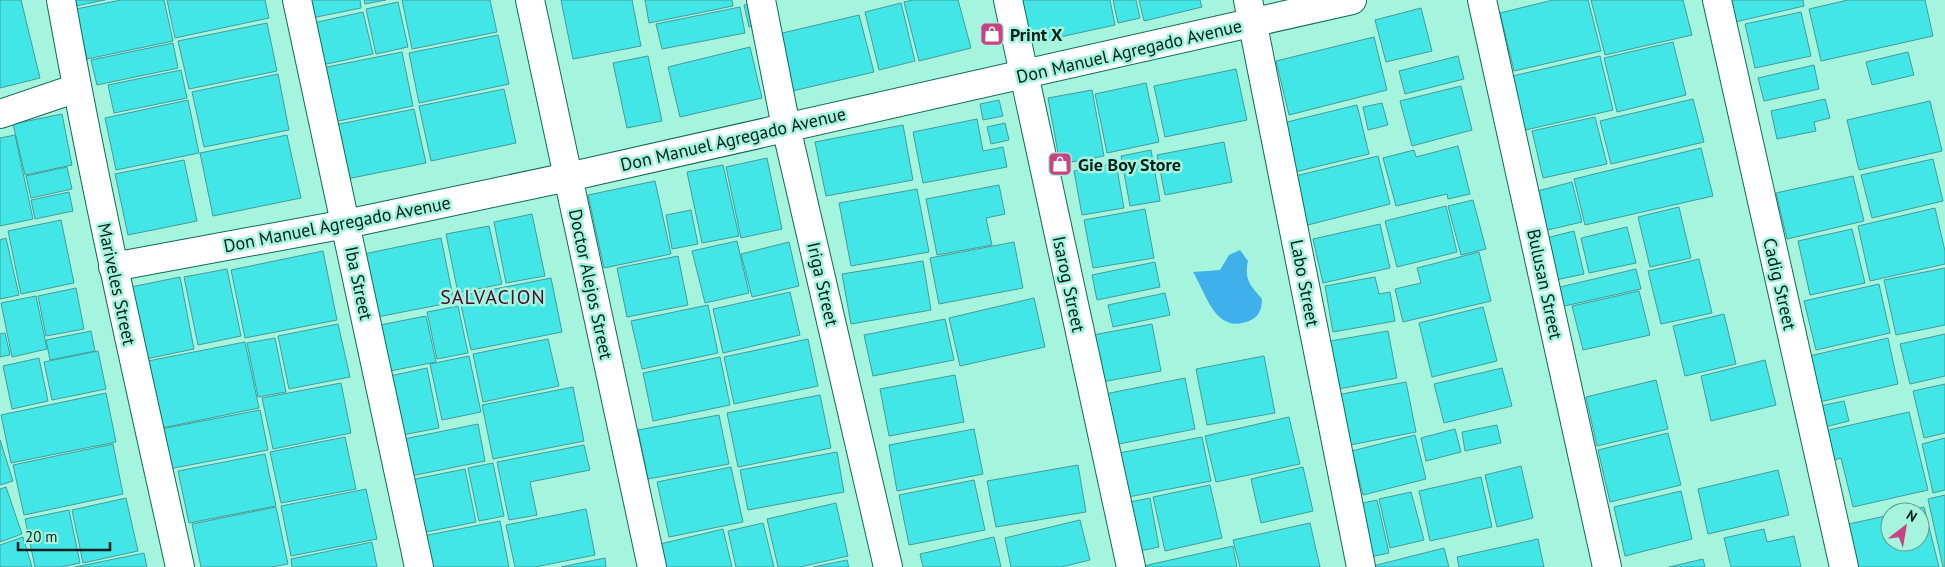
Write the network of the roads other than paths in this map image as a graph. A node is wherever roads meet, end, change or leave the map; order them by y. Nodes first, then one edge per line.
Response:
1 (61, 0) edge
2 (297, 0) edge
3 (530, 0) edge
4 (761, 0) edge
5 (1008, 0) edge
6 (1352, 0) edge
7 (1482, 0) edge
8 (1717, 0) edge
9 (1250, 11) edge
10 (1024, 75) junction
11 (77, 88) junction
12 (0, 114) edge
13 (786, 127) junction
14 (568, 177) junction
15 (346, 224) junction
16 (113, 267) junction
17 (180, 567) edge
18 (419, 567) edge
19 (652, 567) edge
20 (888, 567) edge
21 (1131, 567) edge
22 (1361, 567) edge
23 (1607, 567) edge
24 (1844, 567) edge

1 - 11 street, Mariveles Street
2 - 15 street, Iba Street
3 - 14 street, Doctor Alejos Street
4 - 13 street, Iriga Street
5 - 10 street, Isarog Street
6 - 9 street, Don Manuel Agregado Avenue
7 - 23 street, Bulusan Street
8 - 24 street, Cadig Street
9 - 10 street, Don Manuel Agregado Avenue
9 - 22 street, Labo Street
10 - 13 street, Don Manuel Agregado Avenue
10 - 21 street, Isarog Street
11 - 12 street
11 - 16 street, Mariveles Street
13 - 14 street, Don Manuel Agregado Avenue
13 - 20 street, Iriga Street
14 - 15 street, Don Manuel Agregado Avenue
14 - 19 street, Doctor Alejos Street
15 - 16 street, Don Manuel Agregado Avenue
15 - 18 street, Iba Street
16 - 17 street, Mariveles Street

